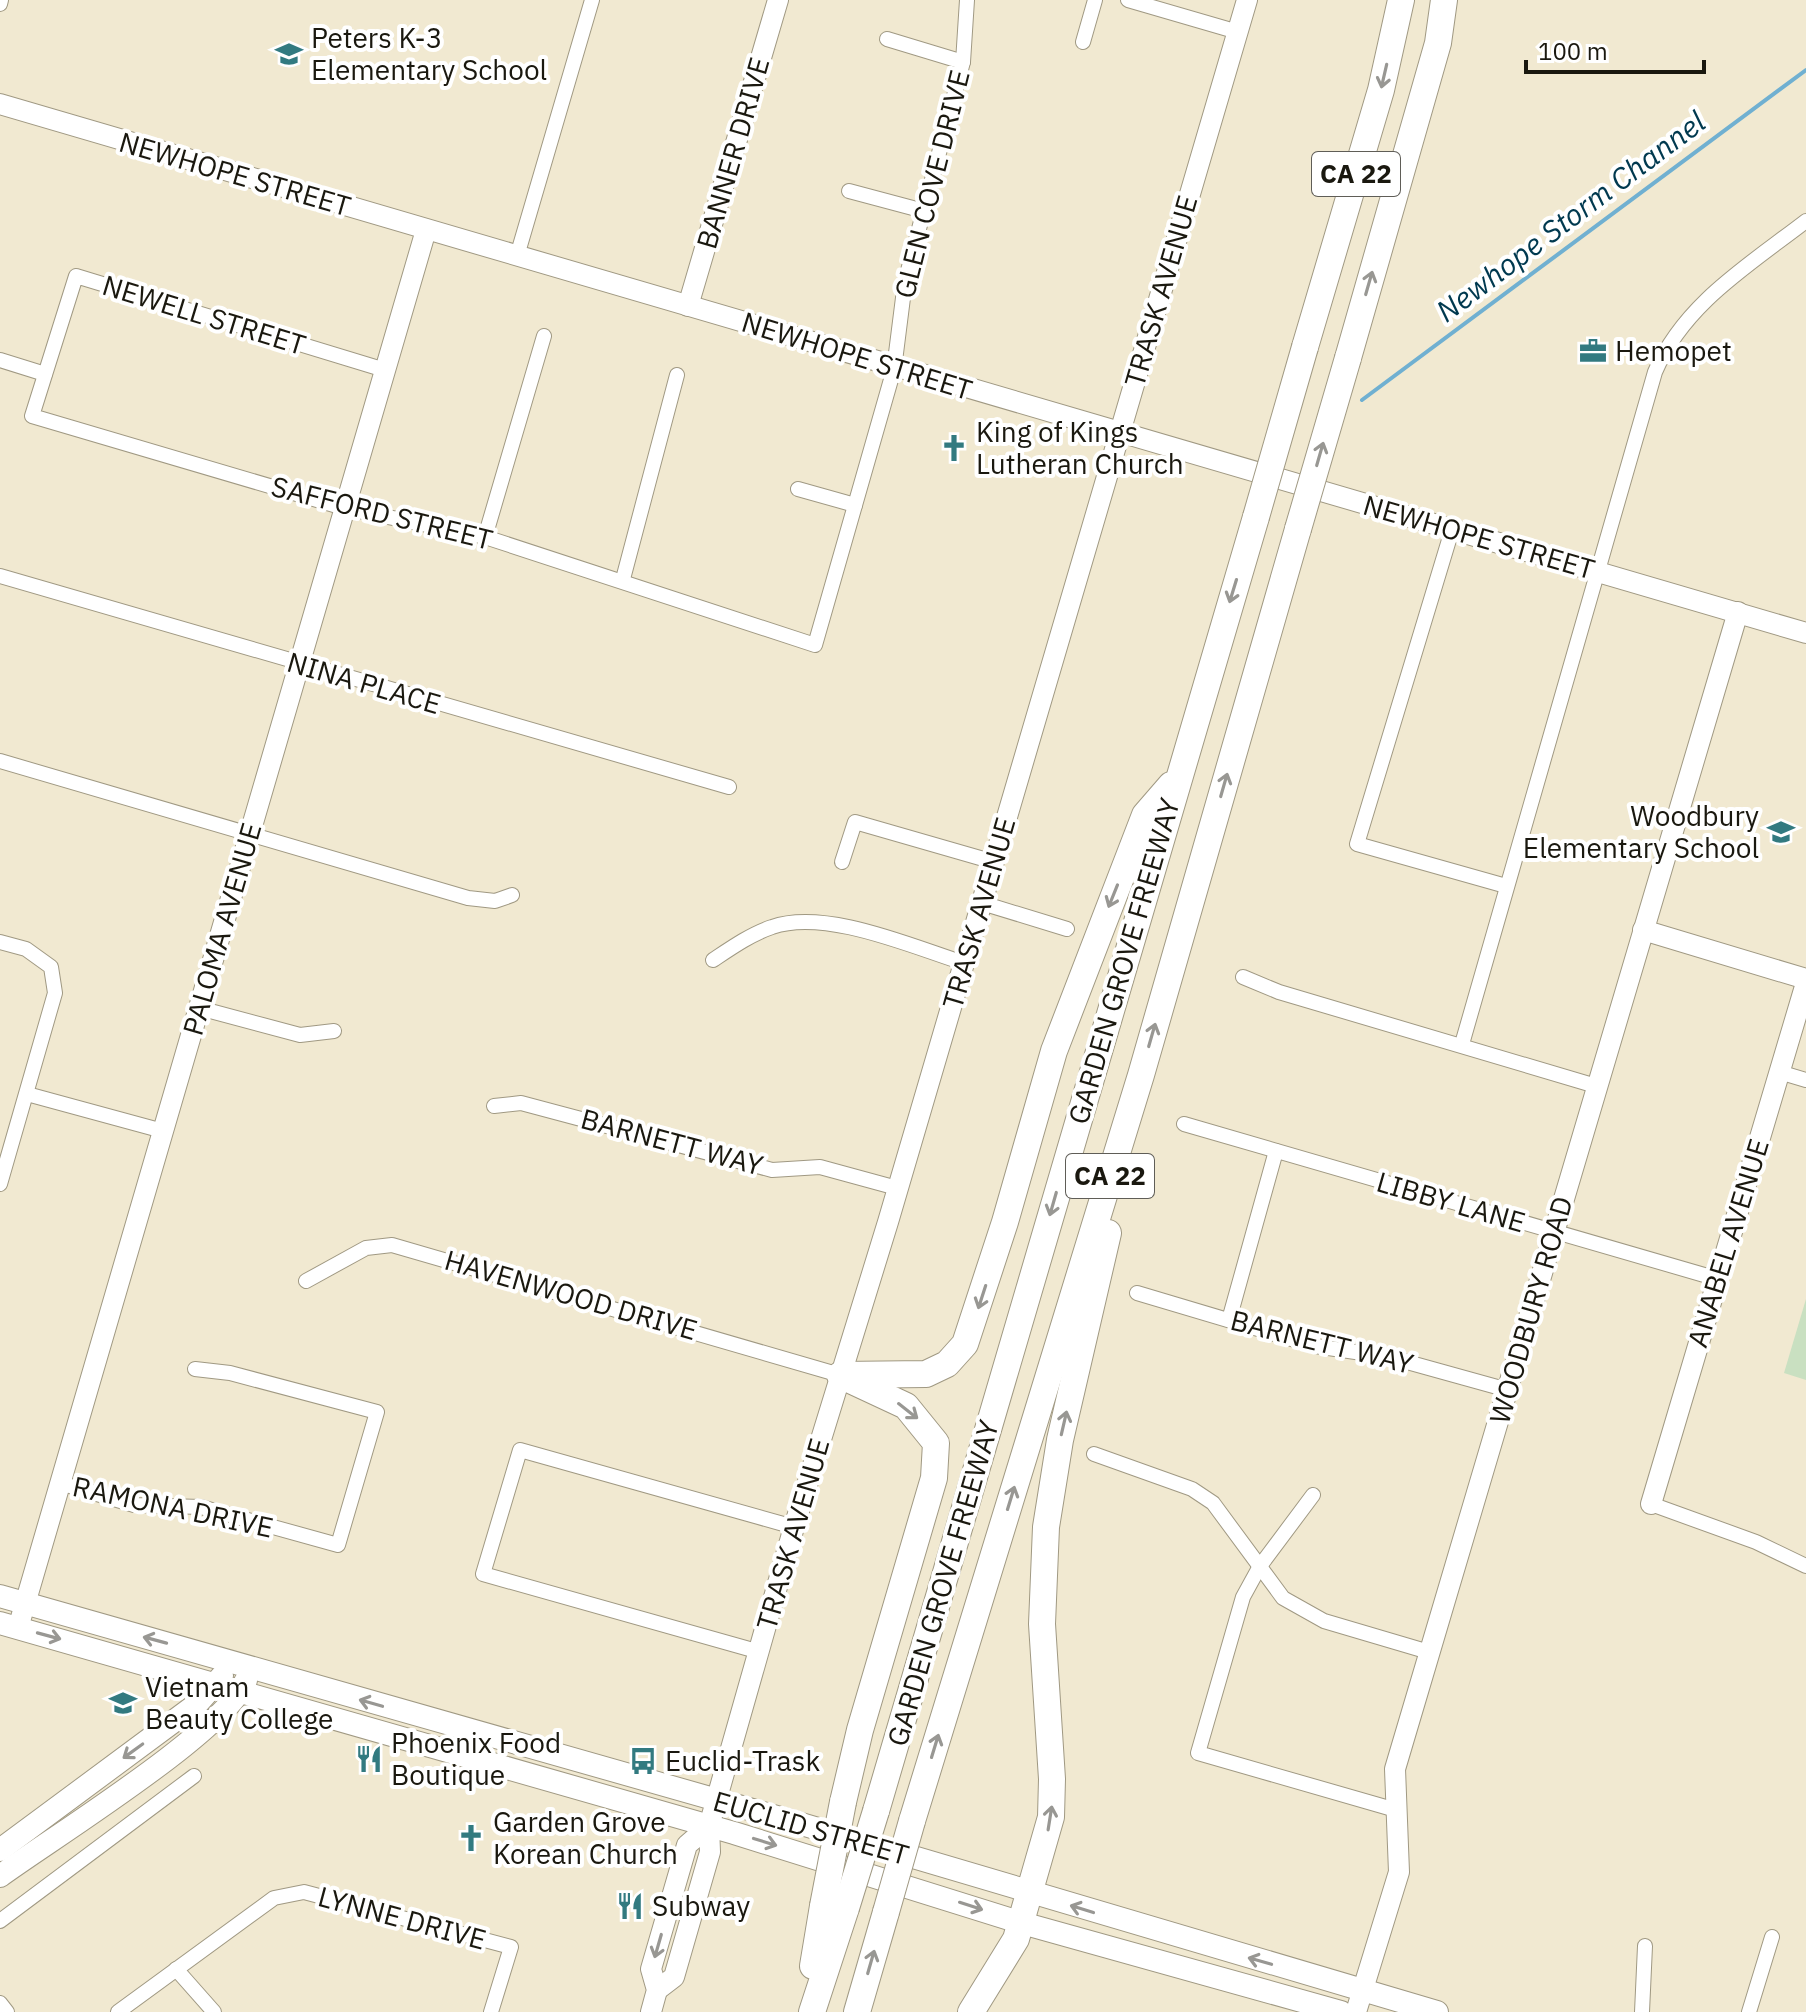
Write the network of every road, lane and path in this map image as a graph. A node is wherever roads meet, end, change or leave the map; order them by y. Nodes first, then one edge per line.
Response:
1 (592, 0) edge
2 (778, 0) edge
3 (967, 0) edge
4 (1095, 0) edge
5 (1128, 0) edge
6 (1247, 0) edge
7 (1401, 0) edge
8 (1444, 0) edge
9 (1457, 0) edge
10 (1238, 32) junction
11 (887, 39) dead end
12 (1083, 42) dead end
13 (1438, 43) junction
14 (963, 62) junction
15 (0, 104) edge
16 (849, 191) dead end
17 (924, 211) junction
18 (1806, 221) edge
19 (426, 230) junction
20 (517, 256) junction
21 (688, 306) junction
22 (544, 336) dead end
23 (0, 360) edge
24 (894, 369) junction
25 (385, 370) junction
26 (45, 374) junction
27 (677, 375) dead end
28 (1120, 433) junction
29 (798, 489) dead end
30 (855, 505) junction
31 (344, 508) junction
32 (1452, 530) junction
33 (485, 537) junction
34 (1597, 572) junction
35 (0, 576) edge
36 (623, 579) junction
37 (1738, 612) junction
38 (1806, 633) edge
39 (815, 645) joint
40 (299, 665) junction
41 (0, 761) edge
42 (1176, 780) junction
43 (729, 787) dead end
44 (249, 834) junction
45 (842, 862) dead end
46 (994, 862) junction
47 (1506, 886) junction
48 (512, 895) dead end
49 (982, 903) junction
50 (1067, 929) dead end
51 (1643, 930) junction
52 (0, 942) edge
53 (713, 960) dead end
54 (964, 963) junction
55 (1243, 977) dead end
56 (1806, 981) edge
57 (199, 1008) junction
58 (334, 1031) dead end
59 (1462, 1044) junction
60 (1779, 1072) junction
61 (1141, 1075) junction
62 (1806, 1080) edge
63 (1596, 1086) junction
64 (27, 1094) junction
65 (494, 1106) dead end
66 (1184, 1124) dead end
67 (163, 1131) junction
68 (1276, 1151) junction
69 (0, 1184) edge
70 (897, 1188) junction
71 (1555, 1232) junction
72 (1718, 1279) junction
73 (306, 1281) dead end
74 (1137, 1293) dead end
75 (1229, 1320) junction
76 (195, 1369) dead end
77 (840, 1375) junction
78 (1508, 1390) junction
79 (1094, 1454) dead end
80 (60, 1483) junction
81 (1313, 1495) dead end
82 (1651, 1504) joint
83 (794, 1527) junction
84 (1260, 1566) junction
85 (1806, 1566) edge
86 (0, 1596) edge
87 (25, 1603) junction
88 (9, 1625) edge
89 (760, 1652) junction
90 (1429, 1652) junction
91 (240, 1664) junction
92 (217, 1685) junction
93 (242, 1692) junction
94 (157, 1764) junction
95 (194, 1776) dead end
96 (178, 1788) junction
97 (716, 1800) junction
98 (1396, 1810) junction
99 (709, 1826) junction
100 (23, 1846) junction
101 (0, 1850) edge
102 (0, 1876) edge
103 (1031, 1894) junction
104 (834, 1907) junction
105 (0, 1921) edge
106 (1022, 1923) junction
107 (1772, 1937) dead end
108 (1186, 1940) junction
109 (1645, 1946) dead end
110 (1179, 1964) junction
111 (176, 1969) junction
112 (1335, 1983) junction
113 (1359, 2001) edge
114 (0, 2003) edge
115 (1332, 2011) edge
116 (7, 2012) edge
117 (118, 2012) edge
118 (214, 2012) edge
119 (491, 2012) edge
120 (651, 2012) edge
121 (805, 2012) edge
122 (812, 2012) edge
123 (857, 2012) edge
124 (971, 2012) edge
125 (1437, 2012) edge
126 (1642, 2012) edge
127 (1749, 2012) edge

1 - 20 street
2 - 21 street, BANNER DRIVE
3 - 14 street, GLEN COVE DRIVE
4 - 12 street
5 - 10 street
6 - 10 street, TRASK AVENUE
7 -> 42 highway, GARDEN GROVE FREEWAY / CA 22, bridge
8 - 13 highway, GARDEN GROVE FREEWAY / CA 22
9 - 13 highway
10 - 28 street, TRASK AVENUE
11 - 14 street
61 -> 13 highway, GARDEN GROVE FREEWAY / CA 22, bridge
14 - 17 street, GLEN COVE DRIVE
15 - 19 street, NEWHOPE STREET
16 - 17 street
17 - 24 street, GLEN COVE DRIVE
18 - 34 street
19 - 20 street, NEWHOPE STREET
19 - 25 street, PALOMA AVENUE
20 - 21 street, NEWHOPE STREET
21 - 24 street, NEWHOPE STREET
22 - 33 street
23 - 26 street
24 - 28 street, NEWHOPE STREET
24 - 30 street, GLEN COVE DRIVE
25 - 26 street, NEWELL STREET
25 - 31 street, PALOMA AVENUE
26 - 31 street, SAFFORD STREET
27 - 36 street
28 - 32 street, NEWHOPE STREET
28 - 46 street, TRASK AVENUE
29 - 30 street
30 - 39 street, GLEN COVE DRIVE
31 - 33 street, SAFFORD STREET
31 - 40 street, PALOMA AVENUE
32 - 34 street, NEWHOPE STREET
32 - 47 street
33 - 36 street, SAFFORD STREET
34 - 37 street, NEWHOPE STREET
34 - 47 street
35 - 40 street, NINA PLACE
36 - 39 street, SAFFORD STREET
37 - 38 street, NEWHOPE STREET
37 - 51 street, WOODBURY ROAD
40 - 43 street, NINA PLACE
40 - 44 street, PALOMA AVENUE
41 - 44 street
42 -> 77 highway
42 -> 104 highway, GARDEN GROVE FREEWAY / CA 22, bridge
44 - 48 street
44 - 57 street, PALOMA AVENUE
45 - 46 street
46 - 49 street, TRASK AVENUE
47 - 59 street
49 - 50 street
49 - 54 street, TRASK AVENUE
51 - 56 street, ANABEL AVENUE
51 - 63 street, WOODBURY ROAD
52 - 64 street
53 - 54 street
54 - 70 street, TRASK AVENUE
55 - 59 street
56 - 60 street, ANABEL AVENUE
57 - 58 street
57 - 67 street, PALOMA AVENUE
59 - 63 street
60 - 62 street
60 - 72 street, ANABEL AVENUE
103 -> 61 highway
123 -> 61 highway, GARDEN GROVE FREEWAY / CA 22, bridge
63 - 71 street, WOODBURY ROAD
64 - 67 street
64 - 69 street
65 - 70 street, BARNETT WAY
66 - 68 street, LIBBY LANE
67 - 80 street, PALOMA AVENUE
68 - 71 street, LIBBY LANE
68 - 75 street
70 - 77 street, TRASK AVENUE
71 - 72 street, LIBBY LANE
71 - 78 street, WOODBURY ROAD
72 - 82 street, ANABEL AVENUE
73 - 77 street, HAVENWOOD DRIVE
74 - 75 street, BARNETT WAY
75 - 78 street, BARNETT WAY
76 - 80 street, RAMONA DRIVE
77 - 83 street, TRASK AVENUE
77 -> 104 highway, bridge
78 - 90 street, WOODBURY ROAD
79 - 84 street
80 - 87 street, PALOMA AVENUE
81 - 84 street
82 - 85 street
83 - 89 street, TRASK AVENUE
83 - 89 street
84 - 90 street
84 - 98 street
86 - 87 main road, EUCLID STREET
87 - 88 street, PALOMA AVENUE
91 -> 87 main road, EUCLID STREET
88 -> 92 main road, EUCLID STREET
89 - 97 street, TRASK AVENUE
90 - 98 street, WOODBURY ROAD
91 - 92 main road
91 - 93 main road
97 -> 91 main road, EUCLID STREET
92 - 93 main road, EUCLID STREET
92 -> 100 main road
93 - 94 main road
93 - 99 main road, EUCLID STREET
94 - 96 street
94 - 100 main road
95 - 96 street
96 - 105 street
97 - 99 street, TRASK AVENUE
97 - 103 main road, EUCLID STREET
98 - 113 street, WOODBURY ROAD
99 -> 106 main road, EUCLID STREET
99 - 120 street, TRASK AVENUE
100 - 101 main road
100 - 102 main road
103 - 106 highway
108 -> 103 main road, EUCLID STREET
104 - 121 highway
104 - 122 highway, GARDEN GROVE FREEWAY / CA 22
106 - 110 main road, EUCLID STREET
106 - 124 highway
107 - 127 street
108 - 110 main road
112 -> 108 main road, EUCLID STREET
109 - 126 street
110 - 115 main road, EUCLID STREET
111 - 117 street, LYNNE DRIVE
111 - 118 street
111 - 119 street, LYNNE DRIVE
112 - 113 main road, EUCLID STREET
112 - 115 street
113 - 125 main road, EUCLID STREET
114 - 116 street

